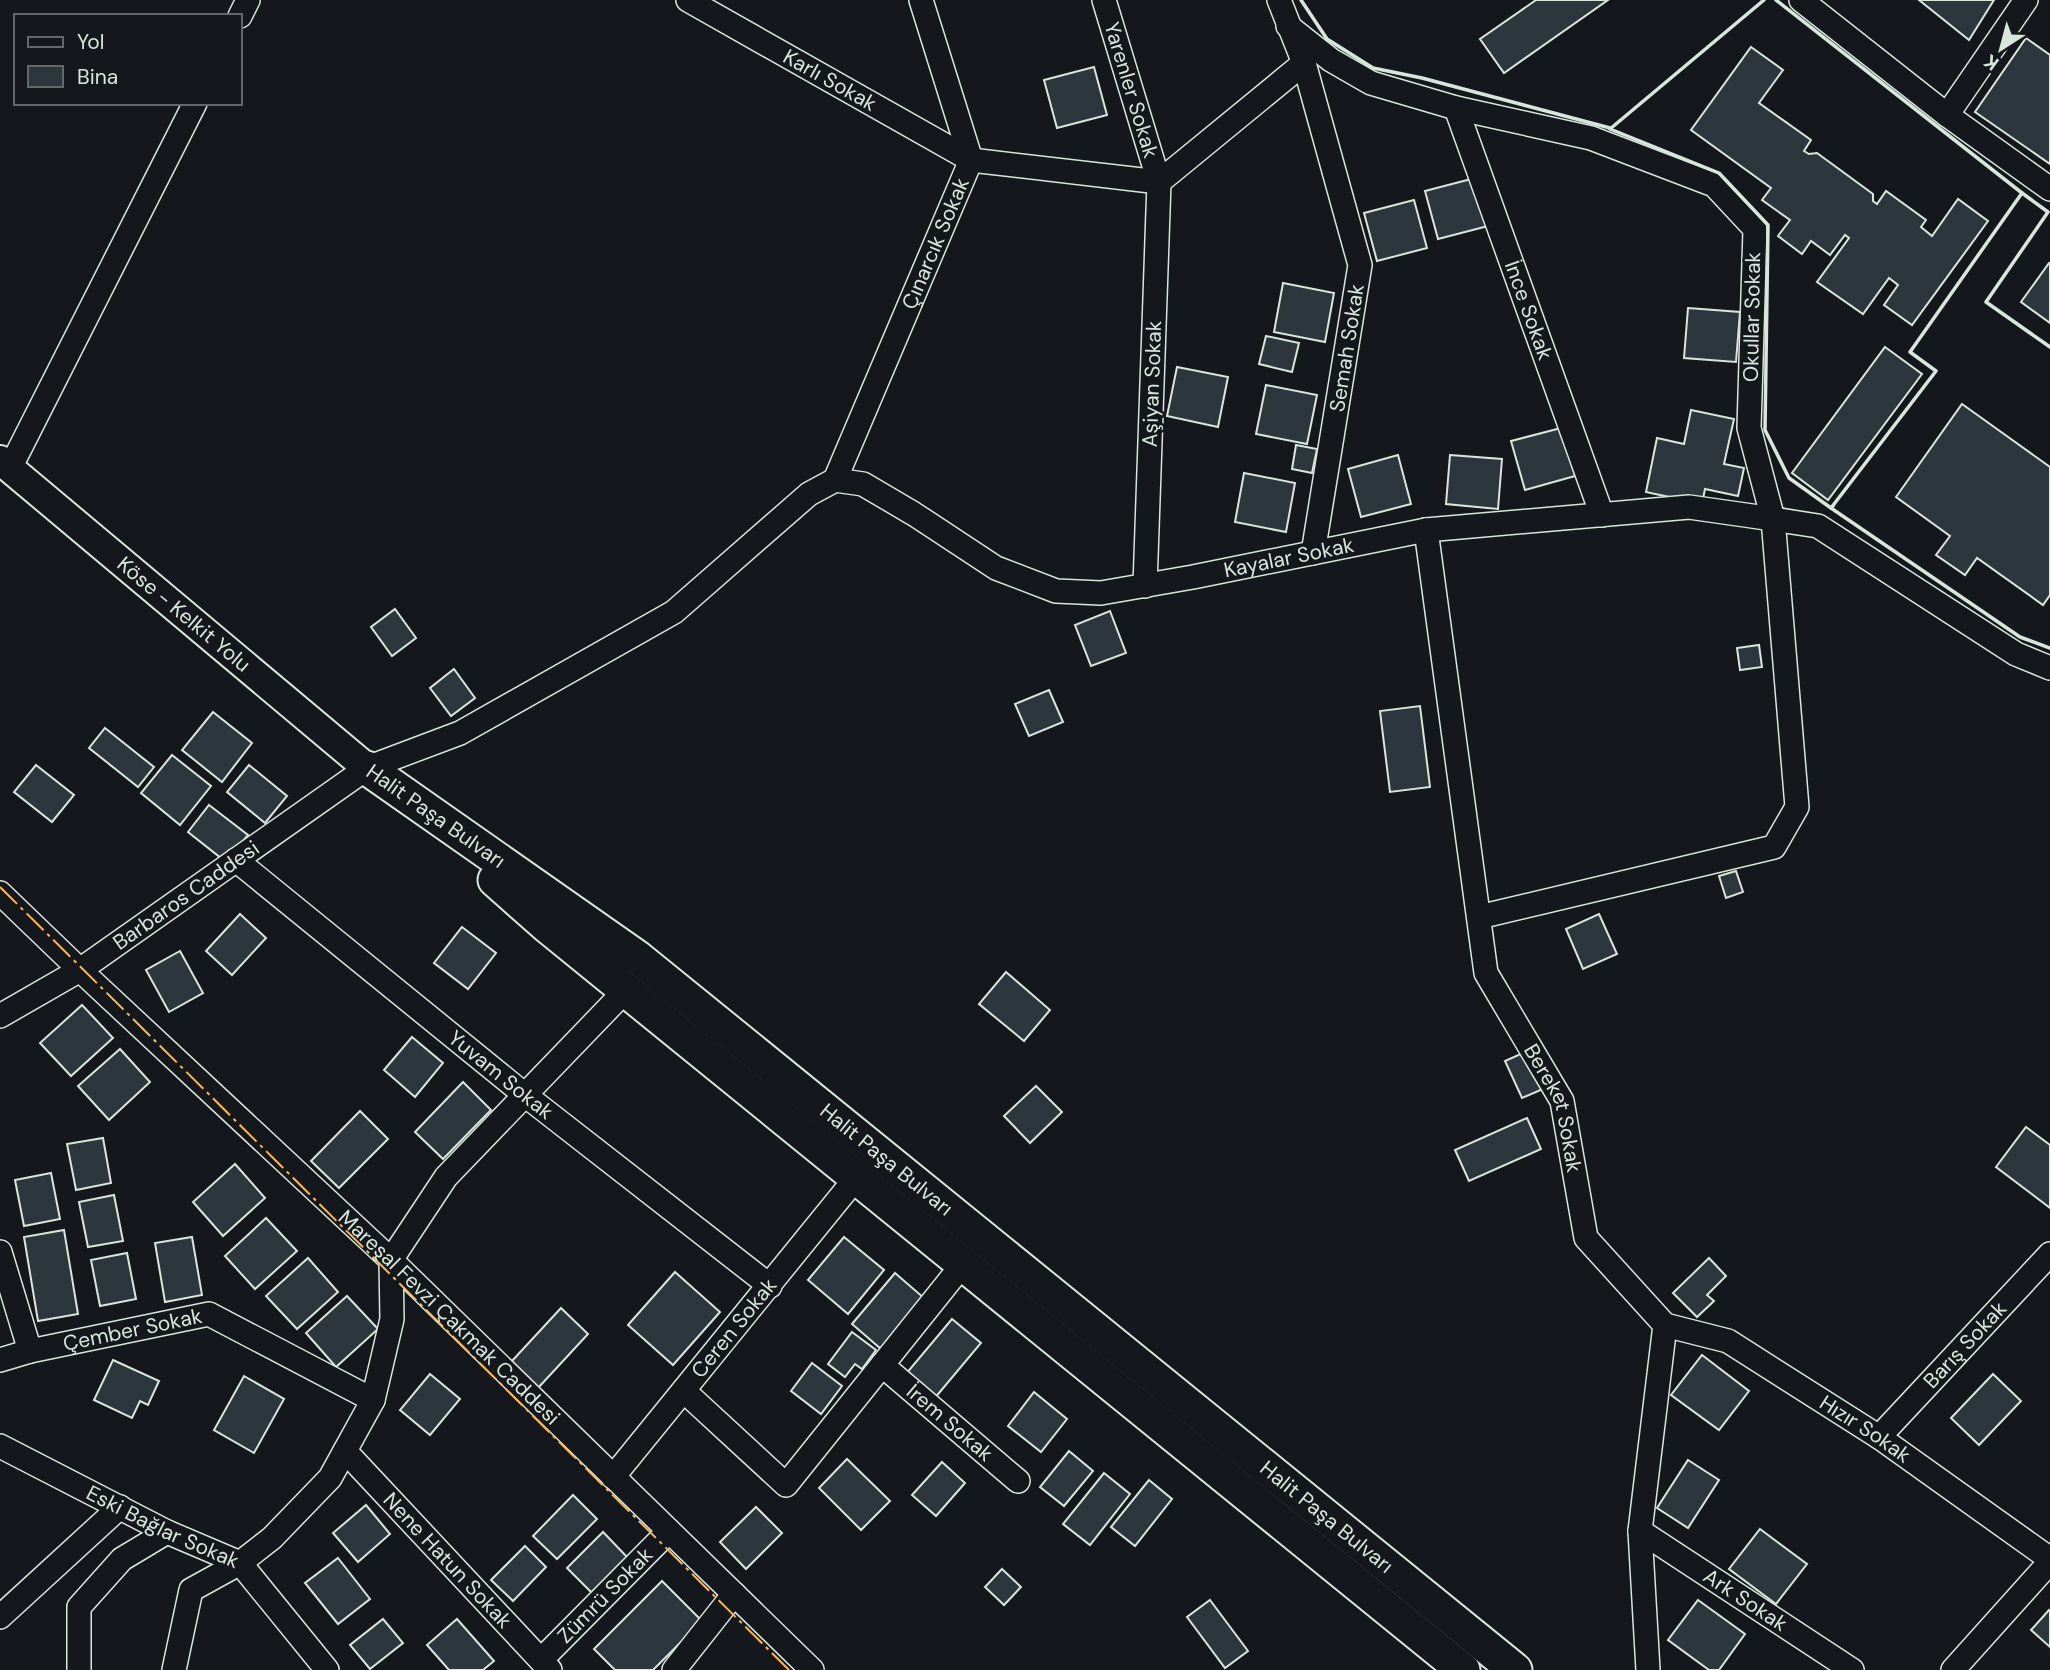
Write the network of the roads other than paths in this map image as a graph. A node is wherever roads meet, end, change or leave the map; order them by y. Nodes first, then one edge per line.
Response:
1 (688, 0) edge
2 (921, 0) edge
3 (1104, 0) edge
4 (1279, 0) edge
5 (2026, 0) edge
6 (1807, 1) edge
7 (1288, 26) junction
8 (1304, 64) junction
9 (194, 105) edge
10 (1456, 108) junction
11 (1947, 115) junction
12 (971, 160) junction
13 (1159, 182) junction
14 (2050, 189) edge
15 (5, 464) edge
16 (835, 480) junction
17 (1602, 515) junction
18 (1773, 519) junction
19 (1426, 530) junction
20 (1313, 553) junction
21 (1145, 586) junction
22 (2050, 668) edge
23 (367, 768) junction
24 (236, 860) junction
25 (0, 892) edge
26 (1479, 917) junction
27 (80, 970) junction
28 (626, 990) junction
29 (0, 1016) edge
30 (525, 1095) junction
31 (856, 1178) junction
32 (0, 1252) edge
33 (2050, 1254) edge
34 (391, 1261) junction
35 (963, 1264) junction
36 (770, 1286) junction
37 (1665, 1325) junction
38 (30, 1351) junction
39 (0, 1360) edge
40 (882, 1365) junction
41 (684, 1391) junction
42 (373, 1400) junction
43 (1879, 1437) junction
44 (0, 1446) edge
45 (345, 1451) junction
46 (613, 1477) junction
47 (1017, 1481) dead end
48 (120, 1507) junction
49 (167, 1531) junction
50 (669, 1531) junction
51 (1640, 1531) junction
52 (2050, 1561) edge
53 (240, 1563) junction
54 (734, 1594) junction
55 (0, 1617) edge
56 (546, 1665) edge
57 (79, 1670) edge
58 (174, 1670) edge
59 (327, 1670) edge
60 (674, 1670) edge
61 (812, 1670) edge
62 (1463, 1670) edge
63 (1515, 1670) edge
64 (1648, 1670) edge
65 (1852, 1670) edge
66 (1953, 1670) edge

1 - 12 street, Karlı Sokak
2 - 12 street, Çınarcık Sokak
3 - 13 street, Yarenler Sokak
4 - 7 street, Semah Sokak
5 - 11 street
6 - 11 street
7 - 8 street, Semah Sokak
7 - 10 street, Okullar Sokak
8 - 13 street
8 - 20 street, Semah Sokak
9 - 15 street
10 - 17 street, İnce Sokak
10 - 18 street, Okullar Sokak
11 - 14 street
12 - 13 street
12 - 16 street, Çınarcık Sokak
13 - 21 street, Aşiyan Sokak
15 - 23 main road, Köse - Kelkit Yolu
16 - 21 street, Kayalar Sokak
16 - 23 street, Barbaros Caddesi
17 - 18 street, Kayalar Sokak
17 - 19 street, Kayalar Sokak
18 - 22 street
18 - 26 street, Okullar Sokak
19 - 20 street, Kayalar Sokak
19 - 26 street, Bereket Sokak
20 - 21 street, Kayalar Sokak
23 - 24 street, Barbaros Caddesi
23 - 28 highway, Halit Paşa Bulvarı
23 - 63 highway, Halit Paşa Bulvarı
24 - 27 street, Barbaros Caddesi
24 - 30 street, Yuvam Sokak
25 - 27 street, Mareşal Fevzi Çakmak Caddesi
26 - 37 street, Bereket Sokak
27 - 29 street, Barbaros Caddesi
27 - 34 street, Mareşal Fevzi Çakmak Caddesi
28 - 30 street
28 - 31 highway, Halit Paşa Bulvarı
30 - 34 street
30 - 36 street, Yuvam Sokak
31 - 35 highway, Halit Paşa Bulvarı
31 - 36 street, Ceren Sokak
32 - 38 street
33 - 43 street, Barış Sokak
34 - 42 street
34 - 46 street, Mareşal Fevzi Çakmak Caddesi
35 - 40 street
35 - 62 highway, Halit Paşa Bulvarı
36 - 41 street, Ceren Sokak
37 - 43 street, Hızır Sokak
37 - 51 street
38 - 39 street, Çember Sokak
38 - 42 street, Çember Sokak
40 - 41 street
40 - 47 street, İrem Sokak
41 - 46 street, Ceren Sokak
42 - 45 street
43 - 52 street, Hızır Sokak
44 - 48 street, Eski Bağlar Sokak
45 - 53 street
45 - 56 street, Nene Hatun Sokak
46 - 50 street, Mareşal Fevzi Çakmak Caddesi
48 - 49 street, Eski Bağlar Sokak
48 - 55 street
49 - 53 street, Eski Bağlar Sokak
49 - 57 street
50 - 54 street, Mareşal Fevzi Çakmak Caddesi
50 - 56 street, Zümrü Sokak
51 - 64 street
51 - 65 street, Ark Sokak
52 - 66 street
53 - 58 street
53 - 59 street, Eski Bağlar Sokak
54 - 60 street
54 - 61 street, Mareşal Fevzi Çakmak Caddesi

